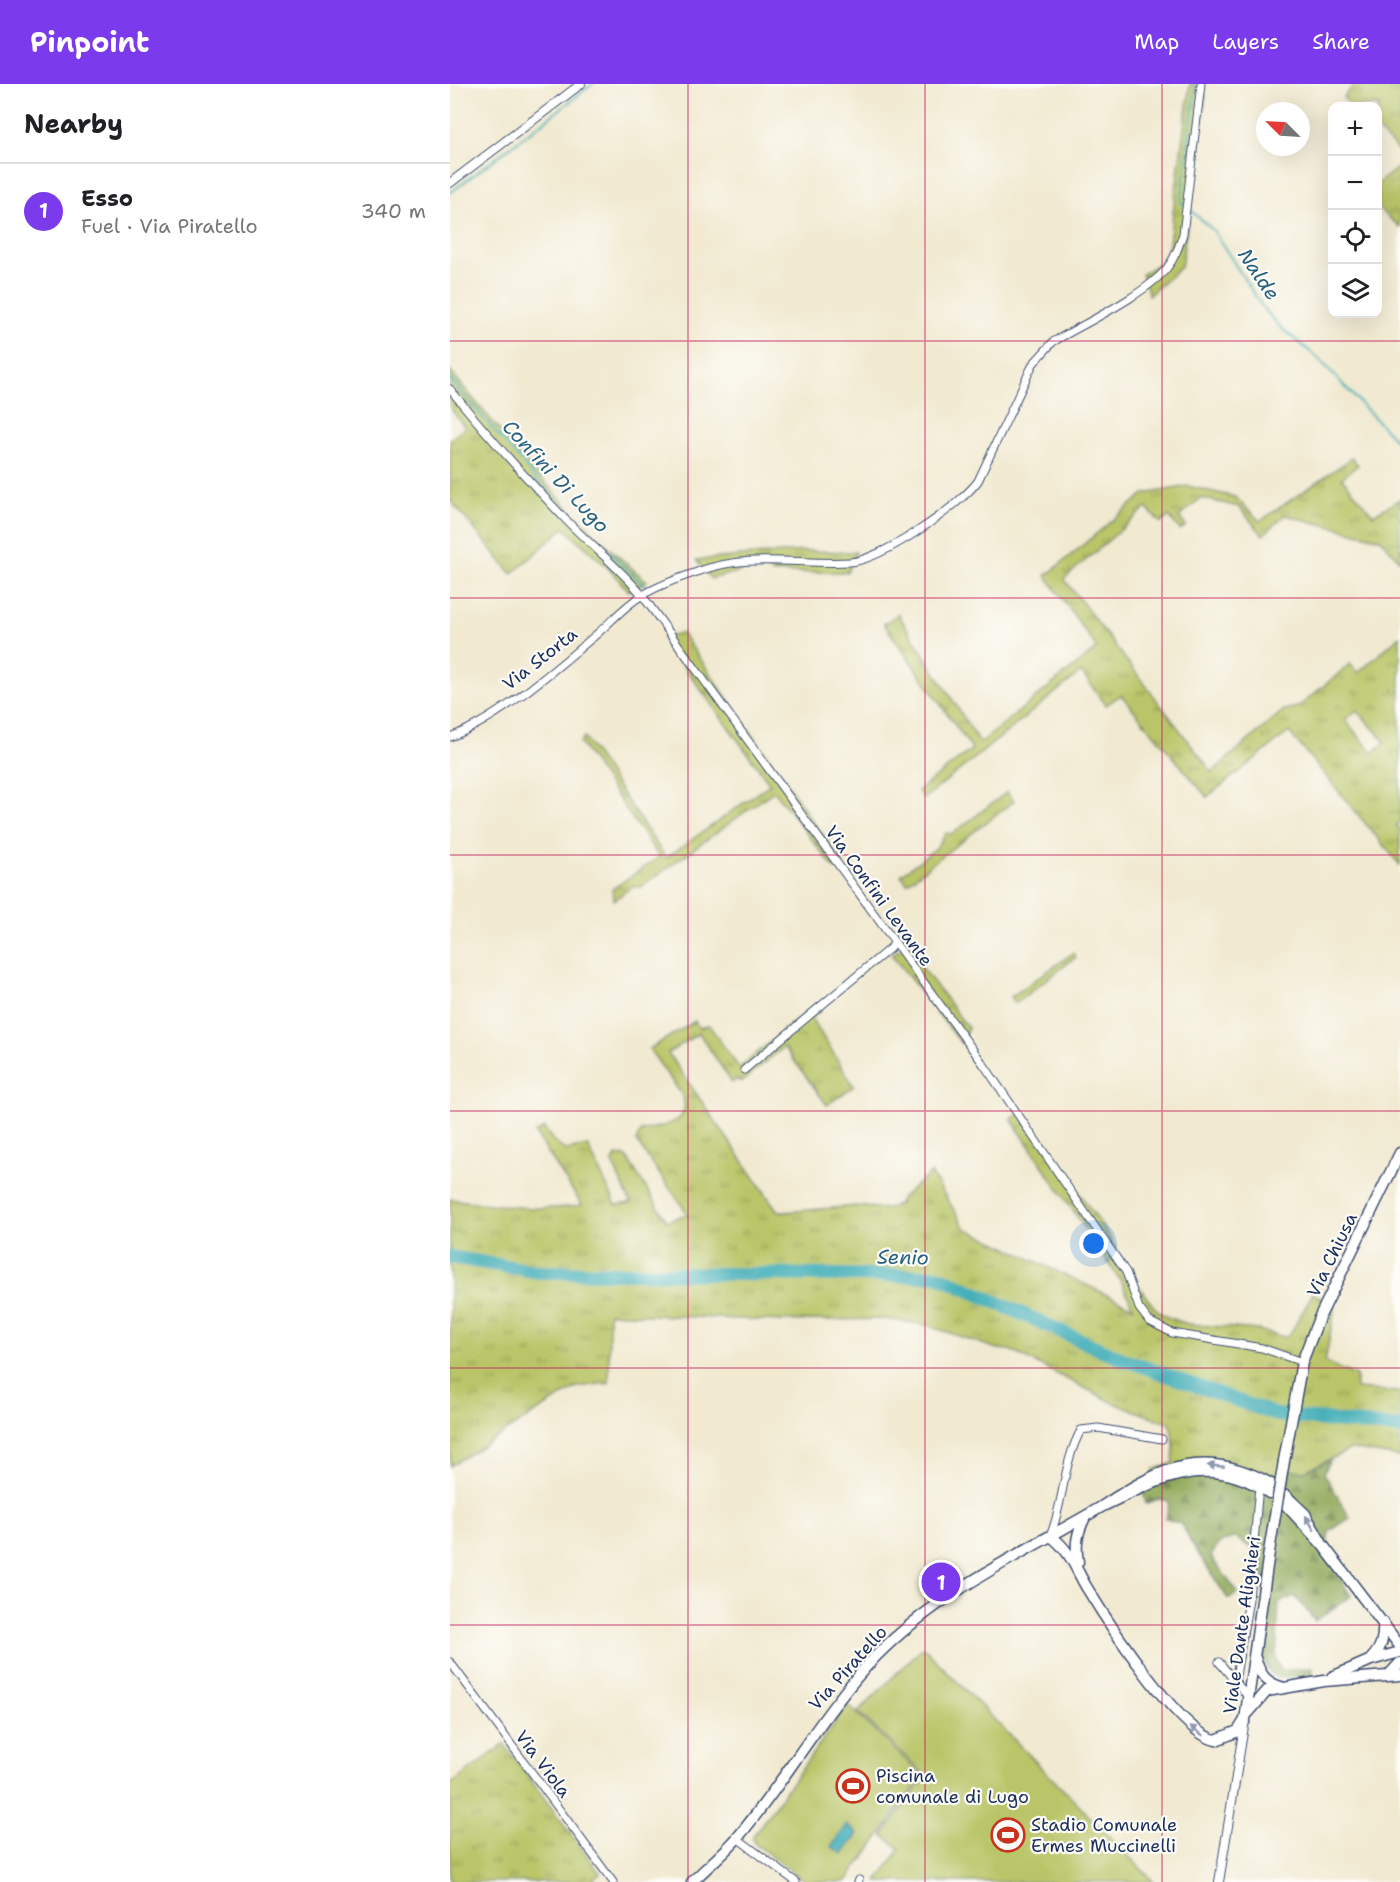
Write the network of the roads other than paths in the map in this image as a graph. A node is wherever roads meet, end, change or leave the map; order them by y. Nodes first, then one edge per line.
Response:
1 (581, 84) edge
2 (1201, 84) edge
3 (450, 183) edge
4 (450, 389) edge
5 (642, 595) junction
6 (450, 737) edge
7 (895, 944) junction
8 (744, 1070) dead end
9 (1400, 1154) edge
10 (1300, 1367) junction
11 (1162, 1440) dead end
12 (1259, 1486) junction
13 (1285, 1500) dead end
14 (1103, 1506) junction
15 (1086, 1516) junction
16 (1051, 1536) junction
17 (1080, 1571) junction
18 (1383, 1621) junction
19 (1400, 1646) edge
20 (1400, 1652) edge
21 (1255, 1657) junction
22 (1371, 1660) junction
23 (450, 1662) edge
24 (1219, 1662) dead end
25 (1400, 1663) edge
26 (1400, 1675) edge
27 (1388, 1676) junction
28 (1324, 1681) junction
29 (1235, 1682) junction
30 (1284, 1688) junction
31 (1248, 1698) junction
32 (1246, 1717) junction
33 (737, 1838) junction
34 (613, 1882) edge
35 (692, 1882) edge
36 (796, 1882) edge
37 (1219, 1882) edge

1 - 3 street
2 - 5 street, Via Storta
4 - 5 street, Via Confini Levante
5 - 6 street, Via Storta
5 - 7 street, Via Confini Levante
7 - 8 street
7 - 10 street, Via Confini Levante
9 - 10 main road, Via Chiusa
10 - 21 main road, Viale Dante Alighieri, bridge
11 - 16 street
12 - 14 main road, Via Piratello
12 -> 14 main road, Via Piratello
12 - 29 street
13 - 18 main road
14 - 15 main road, Via Piratello
15 - 16 main road, Via Piratello
15 - 17 main road
16 - 17 main road
16 - 33 main road, Via Piratello
32 -> 17 main road
18 - 19 main road
18 - 22 main road
20 - 22 main road
21 - 30 main road
21 - 31 main road, Viale Dante Alighieri
22 - 28 main road
23 - 34 street, Via Viola
24 - 29 street
25 - 27 main road
26 - 27 main road
27 - 28 main road
28 - 30 main road
29 - 31 street
30 - 32 main road
31 - 32 main road, Viale Dante Alighieri
32 - 37 street, Viale Dante Alighieri
33 - 35 main road, Via Piratello
33 - 36 street

